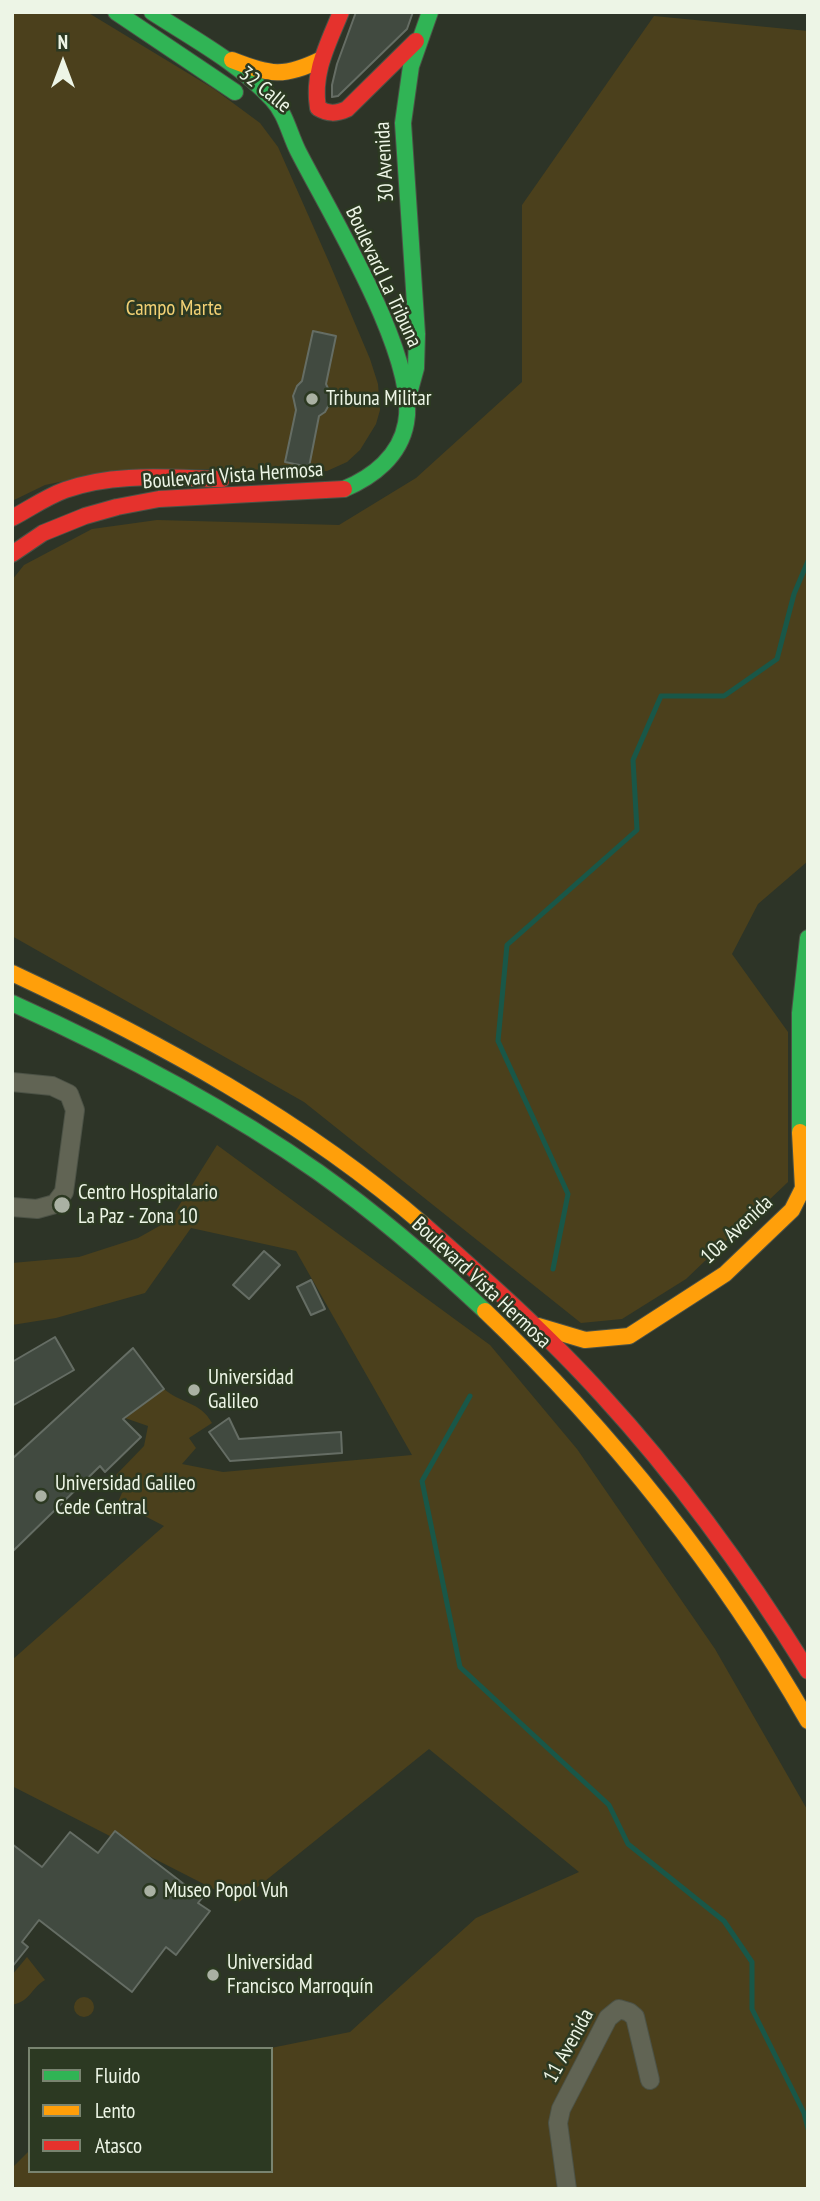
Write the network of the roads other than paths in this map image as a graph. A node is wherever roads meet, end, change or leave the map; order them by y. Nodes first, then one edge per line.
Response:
1 (116, 12) edge
2 (152, 12) edge
3 (341, 12) edge
4 (430, 12) edge
5 (420, 37) junction
6 (213, 52) junction
7 (322, 59) junction
8 (293, 142) junction
9 (408, 397) junction
10 (341, 490) junction
11 (12, 518) edge
12 (12, 554) edge
13 (808, 938) edge
14 (12, 973) edge
15 (12, 1003) edge
16 (12, 1082) edge
17 (12, 1207) edge
18 (538, 1326) junction
19 (808, 1671) edge
20 (808, 1721) edge
21 (650, 2080) dead end
22 (567, 2189) edge

1 - 8 main road, 32 Calle
2 - 6 main road, 32 Calle
3 - 7 main road
4 - 5 main road, 30 Avenida
5 - 7 main road
5 - 9 main road, 30 Avenida
6 - 7 main road
6 - 8 main road, 32 Calle
8 - 9 main road, Boulevard La Tribuna
9 - 10 main road, Boulevard La Tribuna
10 - 11 main road
10 - 12 main road, Boulevard Vista Hermosa
13 - 18 main road, 10a Avenida
14 - 18 main road, Boulevard Vista Hermosa
15 - 20 main road, Boulevard Vista Hermosa
16 - 17 street
18 - 19 main road, Boulevard Vista Hermosa
21 - 22 street, 11 Avenida

